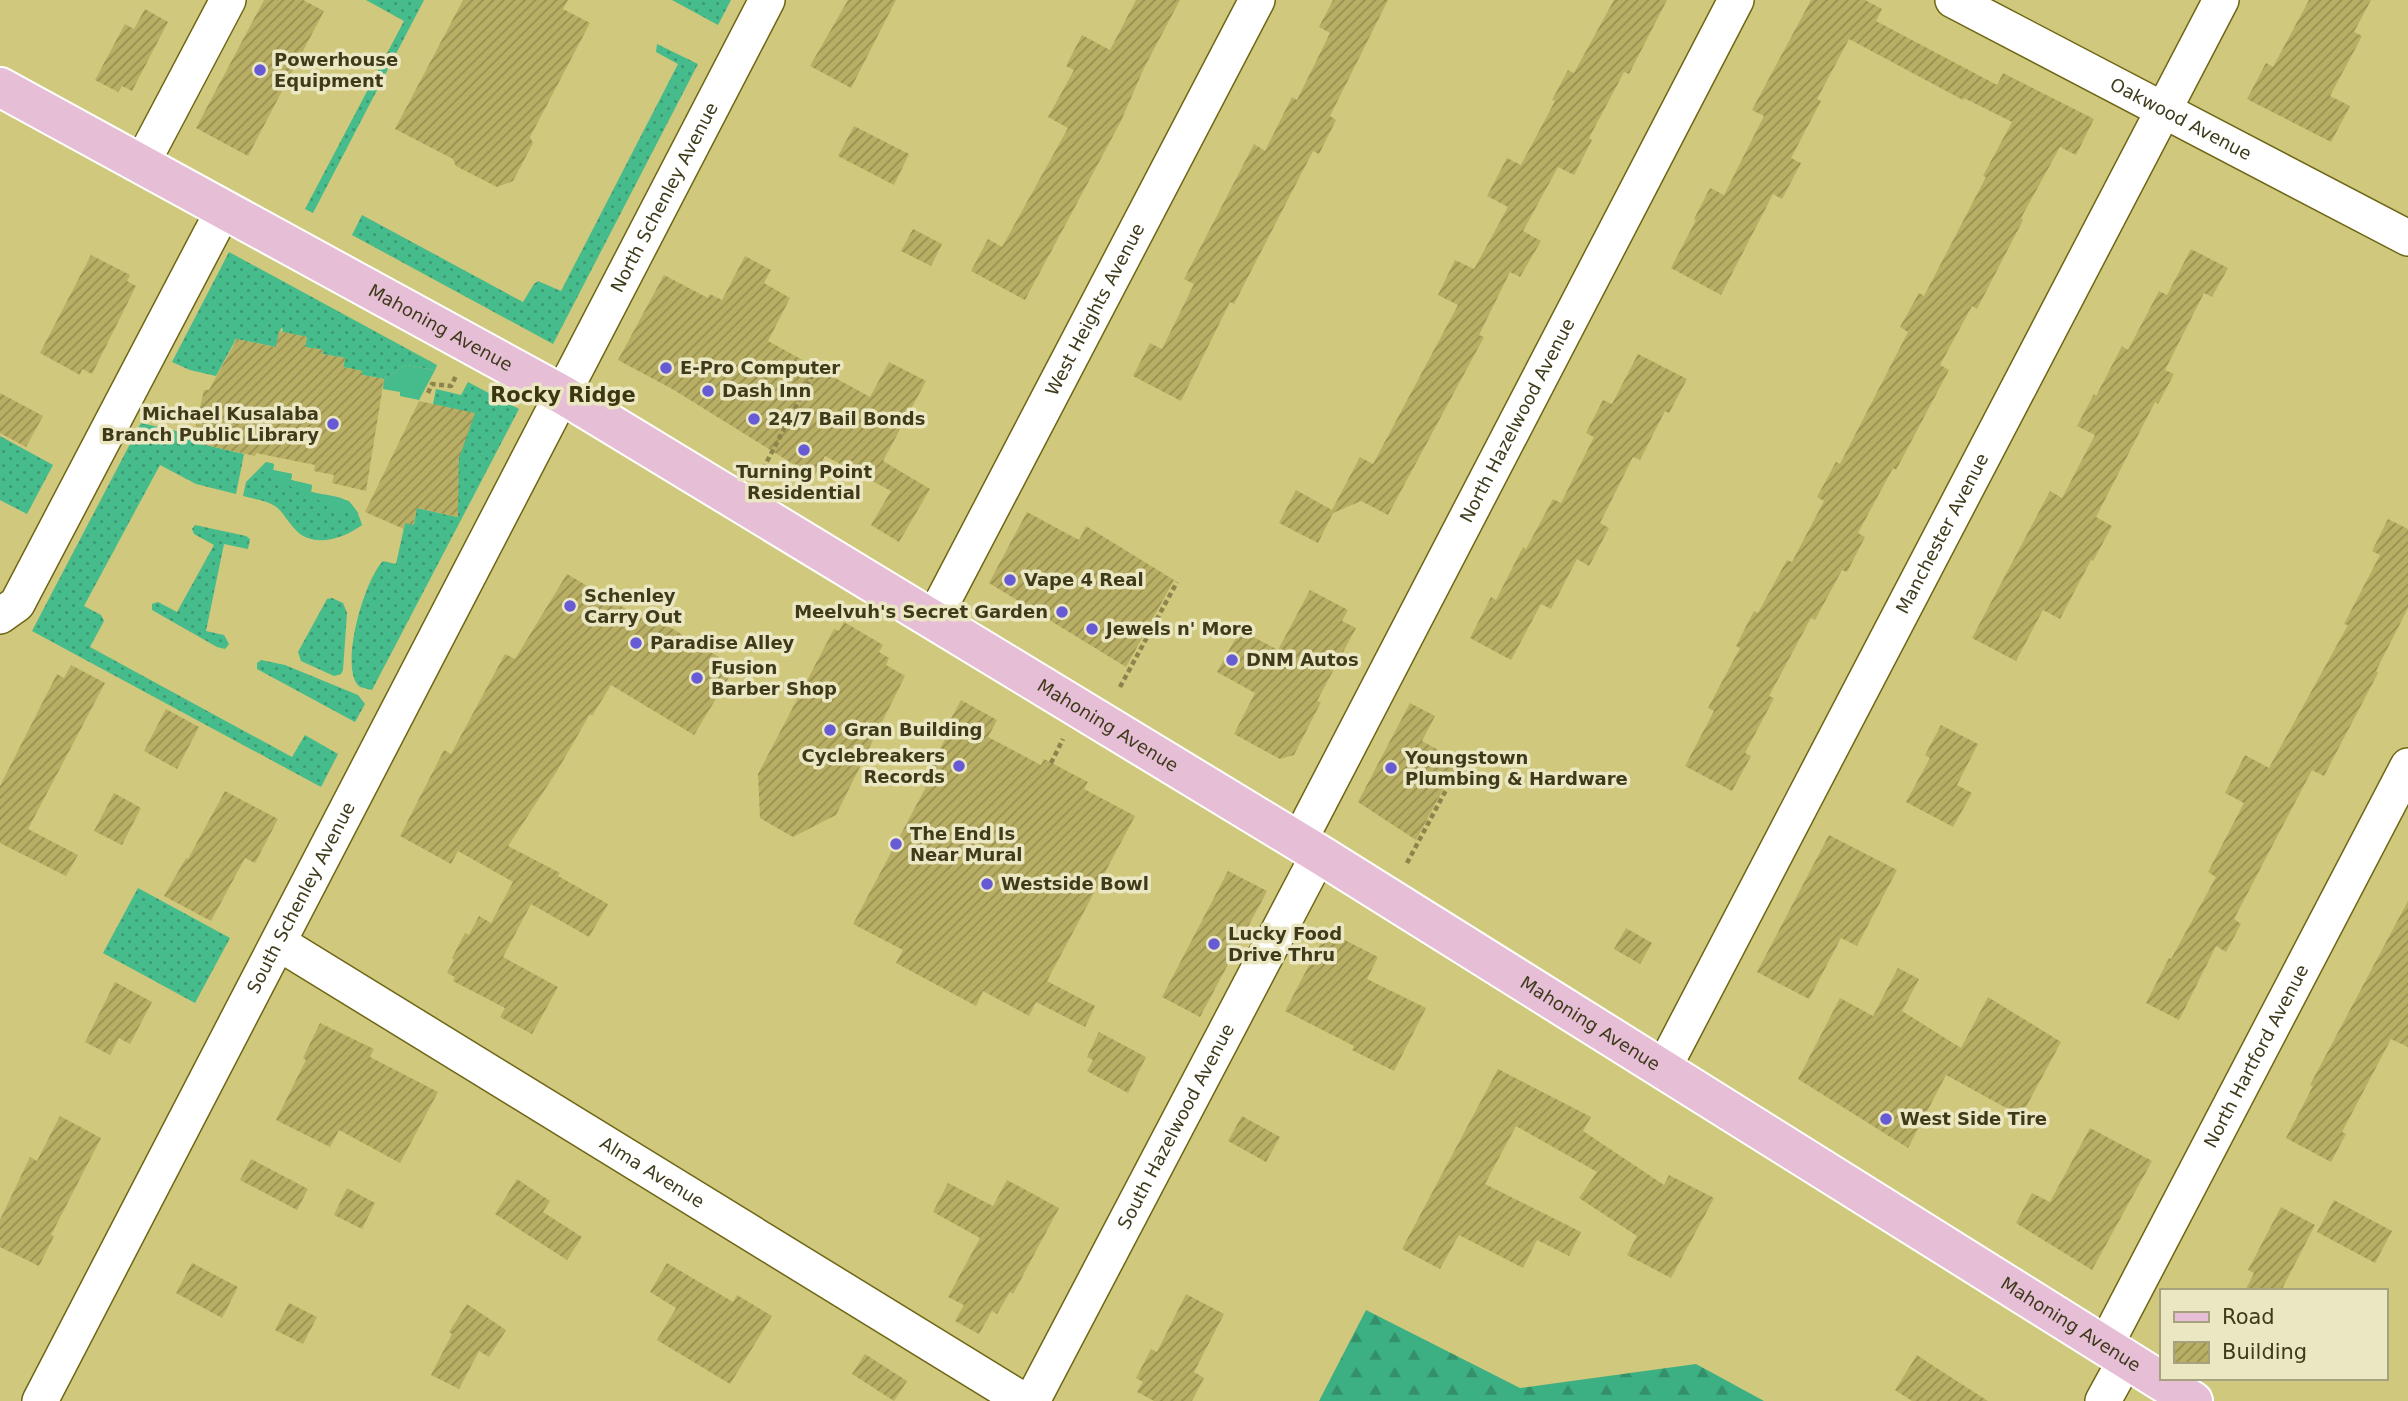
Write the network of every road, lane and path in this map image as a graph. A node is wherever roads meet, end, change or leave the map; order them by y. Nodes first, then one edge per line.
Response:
1 (229, 0) edge
2 (767, 0) edge
3 (1257, 0) edge
4 (1736, 0) edge
5 (1953, 0) edge
6 (2221, 0) edge
7 (0, 86) edge
8 (2163, 110) junction
9 (142, 163) junction
10 (224, 209) junction
11 (2408, 238) edge
12 (816, 368) dead end
13 (456, 375) dead end
14 (428, 393) dead end
15 (563, 395) junction
16 (764, 469) dead end
17 (1177, 582) dead end
18 (0, 616) edge
19 (934, 618) junction
20 (1120, 687) dead end
21 (1064, 737) dead end
22 (1461, 762) dead end
23 (1051, 763) dead end
24 (2408, 766) edge
25 (1309, 847) junction
26 (1407, 863) dead end
27 (279, 943) junction
28 (1663, 1069) junction
29 (2115, 1352) junction
30 (40, 1401) edge
31 (1024, 1401) edge
32 (1032, 1401) edge
33 (2104, 1401) edge
34 (2193, 1401) edge

1 - 9 street
2 - 15 street, North Schenley Avenue
3 - 19 street, West Heights Avenue
4 - 25 street, North Hazelwood Avenue
5 - 8 street, Oakwood Avenue
6 - 8 street, Manchester Avenue
7 - 9 main road, Mahoning Avenue
8 - 11 street, Oakwood Avenue
8 - 28 street, Manchester Avenue
9 - 10 main road, Mahoning Avenue
10 - 15 main road, Mahoning Avenue
10 - 18 street
12 - 16 path
13 - 14 path
15 - 19 main road, Mahoning Avenue
15 - 27 street, South Schenley Avenue
17 - 20 path
19 - 25 main road, Mahoning Avenue
21 - 23 path
22 - 26 path
24 - 29 street, North Hartford Avenue
25 - 28 main road, Mahoning Avenue
25 - 32 street, South Hazelwood Avenue
27 - 30 street, South Schenley Avenue
27 - 31 street, Alma Avenue
28 - 29 main road, Mahoning Avenue
29 - 33 street, North Hartford Avenue
29 - 34 main road, Mahoning Avenue

